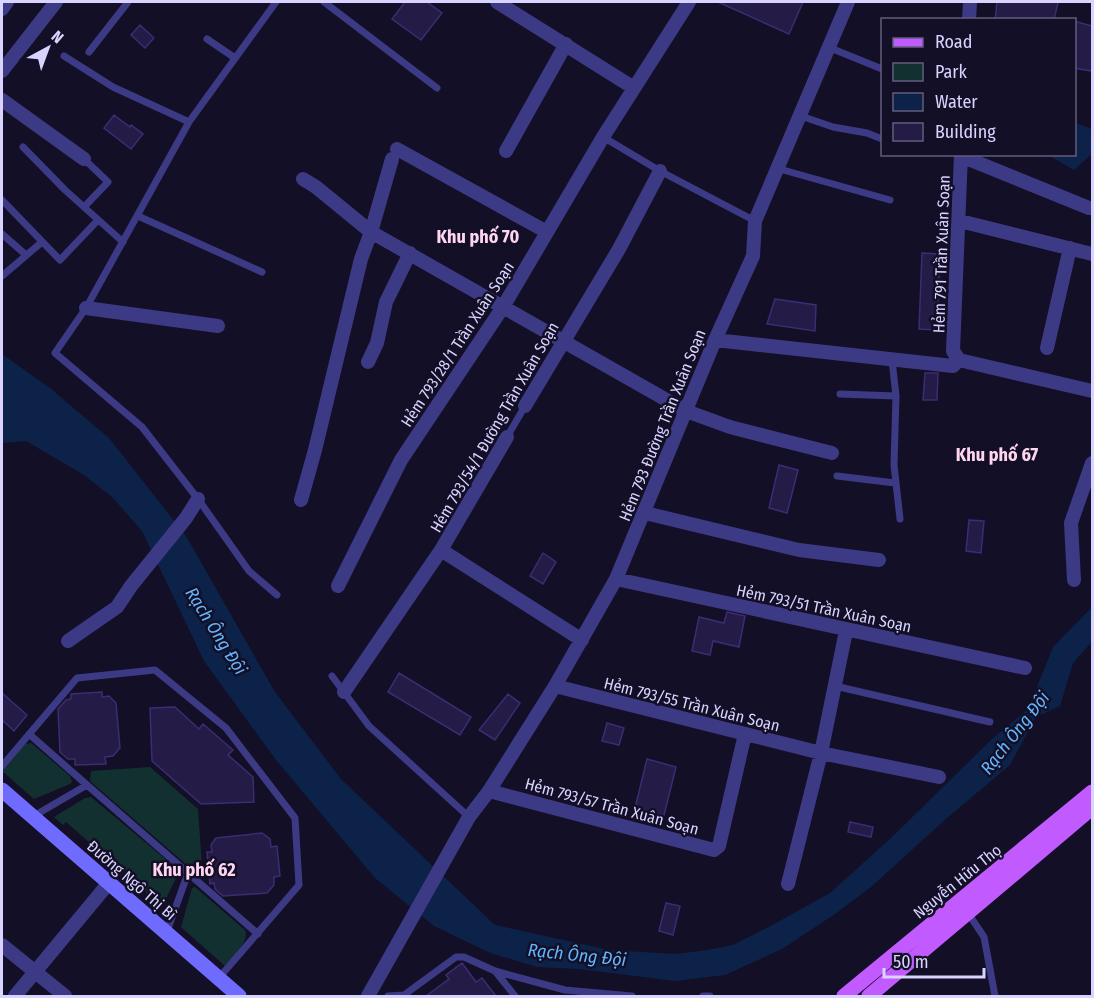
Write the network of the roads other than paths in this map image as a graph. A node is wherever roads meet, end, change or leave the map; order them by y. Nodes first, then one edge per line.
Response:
1 (7, 2) edge
2 (128, 2) edge
3 (276, 2) edge
4 (324, 2) edge
5 (497, 2) edge
6 (689, 2) edge
7 (970, 2) edge
8 (52, 3) edge
9 (844, 3) edge
10 (2, 9) edge
11 (969, 18) edge
12 (207, 39) dead end
13 (566, 44) junction
14 (828, 47) junction
15 (89, 52) dead end
16 (64, 56) dead end
17 (235, 58) junction
18 (881, 69) edge
19 (2, 71) edge
20 (437, 88) dead end
21 (634, 88) junction
22 (2, 100) edge
23 (798, 115) junction
24 (189, 123) junction
25 (603, 137) junction
26 (881, 139) edge
27 (22, 147) dead end
28 (506, 151) dead end
29 (961, 156) edge
30 (963, 156) edge
31 (84, 159) joint
32 (776, 168) junction
33 (660, 171) junction
34 (303, 179) dead end
35 (2, 200) edge
36 (890, 200) dead end
37 (84, 207) junction
38 (1089, 208) dead end
39 (138, 216) junction
40 (98, 220) junction
41 (755, 221) junction
42 (960, 221) junction
43 (371, 232) junction
44 (547, 232) junction
45 (2, 234) edge
46 (42, 242) junction
47 (123, 242) junction
48 (1070, 248) junction
49 (410, 253) junction
50 (1092, 254) edge
51 (27, 255) junction
52 (262, 272) dead end
53 (2, 276) edge
54 (503, 307) junction
55 (86, 308) junction
56 (218, 326) dead end
57 (564, 340) junction
58 (715, 340) junction
59 (1047, 348) dead end
60 (892, 360) junction
61 (959, 360) junction
62 (368, 362) dead end
63 (1092, 391) edge
64 (840, 394) dead end
65 (896, 396) junction
66 (525, 406) joint
67 (686, 411) junction
68 (507, 437) joint
69 (832, 453) dead end
70 (1092, 463) edge
71 (837, 476) dead end
72 (896, 483) junction
73 (198, 499) junction
74 (301, 500) dead end
75 (645, 513) junction
76 (900, 519) dead end
77 (441, 550) junction
78 (879, 560) dead end
79 (616, 579) junction
80 (1074, 580) dead end
81 (338, 586) dead end
82 (277, 595) dead end
83 (846, 631) junction
84 (582, 640) junction
85 (68, 641) dead end
86 (1025, 668) dead end
87 (332, 676) dead end
88 (555, 686) junction
89 (835, 686) junction
90 (344, 692) junction
91 (990, 722) dead end
92 (29, 734) junction
93 (746, 734) junction
94 (821, 753) junction
95 (2, 766) edge
96 (939, 777) dead end
97 (87, 786) junction
98 (2, 790) edge
99 (489, 791) junction
100 (1092, 792) edge
101 (1092, 808) edge
102 (32, 817) junction
103 (470, 817) junction
104 (188, 873) junction
105 (108, 884) junction
106 (788, 884) dead end
107 (968, 913) junction
108 (166, 934) junction
109 (258, 934) junction
110 (2, 945) edge
111 (36, 972) junction
112 (495, 972) junction
113 (218, 979) junction
114 (15, 996) edge
115 (65, 996) edge
116 (239, 996) edge
117 (368, 996) edge
118 (388, 996) edge
119 (515, 996) edge
120 (632, 996) edge
121 (704, 996) edge
122 (710, 996) edge
123 (844, 996) edge
124 (868, 996) edge
125 (995, 996) edge

1 - 10 street
2 - 15 lane
3 - 17 lane
4 - 20 lane
5 - 13 street
6 - 21 street, Hẻm 793/28/1 Trần Xuân Soạn
7 - 11 street
8 - 19 street
9 - 14 street, Hẻm 793 Đường Trần Xuân Soạn
12 - 17 lane
13 - 21 street
13 - 28 street
14 - 18 lane
14 - 23 street, Hẻm 793 Đường Trần Xuân Soạn
16 - 24 lane
17 - 24 lane
21 - 25 street, Hẻm 793/28/1 Trần Xuân Soạn
22 - 31 street
23 - 26 lane
23 - 32 street, Hẻm 793 Đường Trần Xuân Soạn
24 - 39 lane
25 - 33 lane
25 - 44 street, Hẻm 793/28/1 Trần Xuân Soạn
27 - 37 lane
29 - 42 street, Hẻm 791 Trần Xuân Soạn
30 - 38 street
31 - 37 lane
32 - 36 lane
32 - 41 street, Hẻm 793 Đường Trần Xuân Soạn
33 - 41 lane
33 - 57 street, Hẻm 793/54/1 Đường Trần Xuân Soạn
34 - 43 street
35 - 46 lane
37 - 40 lane
39 - 47 lane
39 - 52 lane
40 - 46 lane
40 - 47 lane
41 - 58 street, Hẻm 793 Đường Trần Xuân Soạn
42 - 48 street
42 - 61 street, Hẻm 791 Trần Xuân Soạn
43 - 44 street
43 - 49 street
43 - 74 street
44 - 54 street, Hẻm 793/28/1 Trần Xuân Soạn
45 - 51 lane
46 - 51 lane
47 - 55 lane
48 - 50 street
48 - 59 street
49 - 54 street
49 - 62 street
51 - 53 lane
54 - 57 street
54 - 81 street, Hẻm 793/28/1 Trần Xuân Soạn
55 - 56 street
55 - 73 lane
57 - 66 street, Hẻm 793/54/1 Đường Trần Xuân Soạn
57 - 67 street
58 - 60 street
58 - 67 street, Hẻm 793 Đường Trần Xuân Soạn
60 - 61 street
60 - 65 lane
61 - 63 street
64 - 65 lane
65 - 72 lane
66 - 68 lane, Hẻm 793/54/1 Đường Trần Xuân Soạn
67 - 69 street
67 - 75 street, Hẻm 793 Đường Trần Xuân Soạn
68 - 77 street, Hẻm 793/54/1 Đường Trần Xuân Soạn
70 - 80 street
71 - 72 lane
72 - 76 lane
73 - 82 lane
73 - 85 street
75 - 78 street
75 - 79 street, Hẻm 793 Đường Trần Xuân Soạn
77 - 84 street
77 - 90 street, Hẻm 793/54/1 Đường Trần Xuân Soạn
79 - 83 street, Hẻm 793/51 Trần Xuân Soạn
79 - 84 street, Hẻm 793 Đường Trần Xuân Soạn
83 - 86 street, Hẻm 793/51 Trần Xuân Soạn
83 - 89 street
84 - 88 street, Hẻm 793 Đường Trần Xuân Soạn
87 - 90 lane
88 - 93 street, Hẻm 793/55 Trần Xuân Soạn
88 - 99 street, Hẻm 793 Đường Trần Xuân Soạn
89 - 91 lane
89 - 94 street
90 - 103 lane
92 - 95 lane
92 - 97 lane
92 - 109 lane
93 - 94 street, Hẻm 793/55 Trần Xuân Soạn
93 - 99 street, Hẻm 793/57 Trần Xuân Soạn
94 - 96 street, Hẻm 793/55 Trần Xuân Soạn
94 - 106 street
97 - 102 lane
97 - 104 lane
98 - 102 street, Đường Ngô Thị Bì
99 - 103 street, Hẻm 793 Đường Trần Xuân Soạn
100 - 123 main road, Nguyễn Hữu Thọ
101 - 107 main road, Nguyễn Hữu Thọ
102 - 105 street, Đường Ngô Thị Bì
103 - 117 street, Hẻm 793 Đường Trần Xuân Soạn
104 - 108 lane
104 - 109 lane
105 - 108 street, Đường Ngô Thị Bì
105 - 111 street
107 - 124 main road, Nguyễn Hữu Thọ
107 - 125 lane
108 - 113 street, Đường Ngô Thị Bì
109 - 113 lane
110 - 111 street
111 - 114 street
111 - 115 street
112 - 118 lane
112 - 119 lane
112 - 120 lane
113 - 116 street, Đường Ngô Thị Bì
121 - 122 lane

